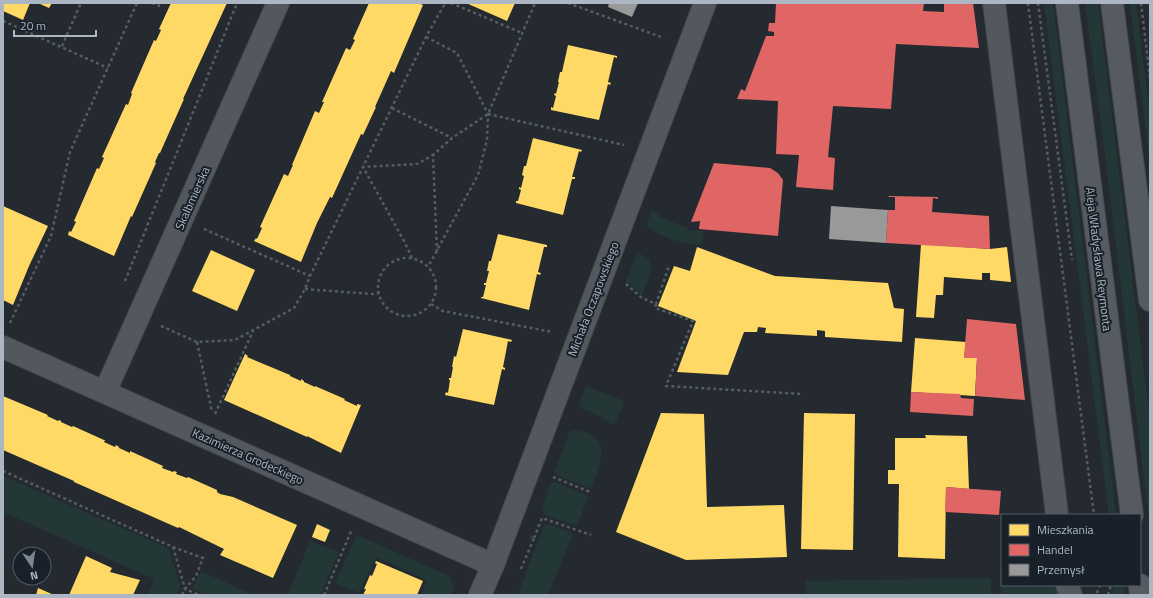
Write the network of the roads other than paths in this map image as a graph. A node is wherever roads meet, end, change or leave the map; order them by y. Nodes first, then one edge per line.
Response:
1 (278, 3) edge
2 (705, 3) edge
3 (994, 3) edge
4 (1066, 3) edge
5 (1112, 3) edge
6 (1150, 300) edge
7 (5, 338) edge
8 (105, 392) junction
9 (1057, 514) edge
10 (1132, 514) edge
11 (493, 565) junction
12 (480, 595) edge

1 - 8 street, Skalbmierska
2 - 11 street, Michała Oczapowskiego
3 - 9 street
4 - 10 main road, Aleja Władysława Reymonta
5 - 6 main road
7 - 8 street, Kazimierza Grodeckiego
8 - 11 street, Kazimierza Grodeckiego
11 - 12 street, Michała Oczapowskiego

